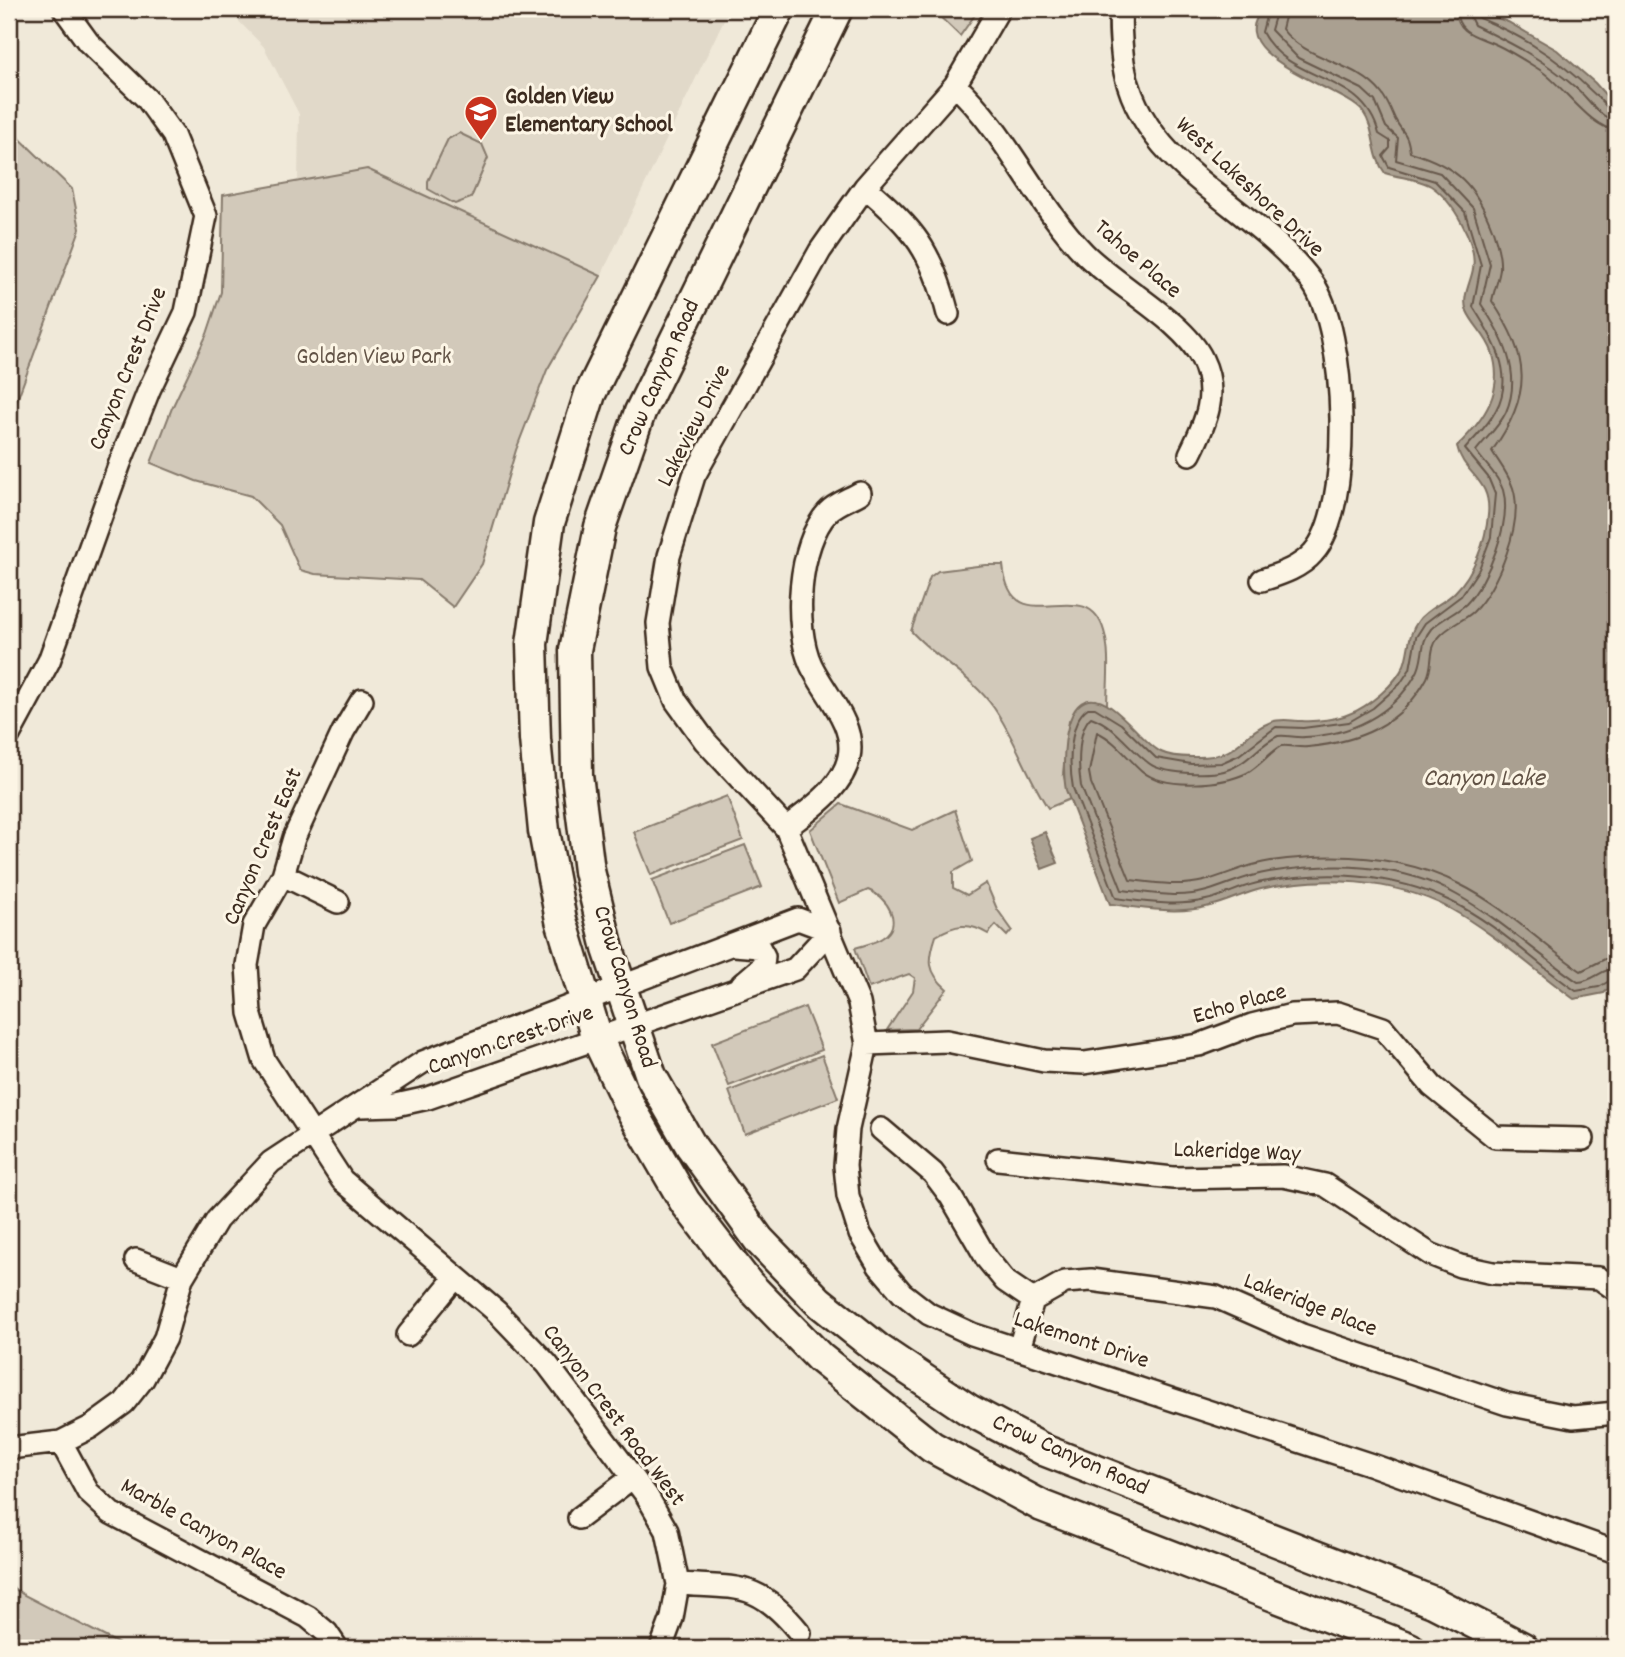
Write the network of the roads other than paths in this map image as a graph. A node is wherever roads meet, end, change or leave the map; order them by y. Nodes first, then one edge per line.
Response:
1 (64, 9) edge
2 (779, 9) edge
3 (837, 9) edge
4 (999, 9) edge
5 (1121, 9) edge
6 (955, 85) junction
7 (865, 187) junction
8 (948, 314) dead end
9 (1190, 454) dead end
10 (860, 493) dead end
11 (1262, 580) dead end
12 (362, 700) dead end
13 (9, 735) edge
14 (786, 828) junction
15 (283, 875) junction
16 (338, 902) dead end
17 (830, 931) junction
18 (730, 944) junction
19 (620, 987) junction
20 (736, 990) junction
21 (585, 1002) junction
22 (632, 1028) junction
23 (597, 1038) junction
24 (867, 1044) junction
25 (361, 1106) junction
26 (881, 1129) dead end
27 (310, 1134) junction
28 (1583, 1139) dead end
29 (998, 1159) dead end
30 (136, 1260) dead end
31 (182, 1278) junction
32 (455, 1278) junction
33 (1616, 1290) edge
34 (1032, 1300) junction
35 (408, 1335) dead end
36 (1019, 1349) junction
37 (1616, 1413) edge
38 (61, 1442) junction
39 (9, 1448) edge
40 (633, 1478) junction
41 (579, 1518) dead end
42 (1616, 1552) edge
43 (678, 1584) junction
44 (800, 1633) dead end
45 (337, 1648) edge
46 (661, 1648) edge
47 (1409, 1648) edge
48 (1523, 1648) edge

1 - 13 street, Canyon Crest Drive
2 - 21 main road, Crow Canyon Road
3 - 19 main road, Crow Canyon Road
4 - 6 street, Lakeview Drive
5 - 11 street, West Lakeshore Drive
6 - 7 street, Lakeview Drive
6 - 9 street, Tahoe Place
7 - 8 street
7 - 14 street, Lakeview Drive
10 - 14 street
12 - 15 street, Canyon Crest East
14 - 17 street, Lakeview Drive
15 - 16 street
15 - 27 street, Canyon Crest East
17 - 18 street, Canyon Crest Drive
17 - 20 street, Canyon Crest Drive
17 - 24 street, Lakemont Drive
18 - 19 street, Canyon Crest Drive
18 - 20 street
19 - 21 street, Canyon Crest Drive
19 - 22 main road, Crow Canyon Road
20 - 22 street, Canyon Crest Drive
21 - 23 main road, Crow Canyon Road
21 - 25 street, Canyon Crest Drive
22 - 23 street, Canyon Crest Drive
22 - 48 main road, Crow Canyon Road
23 - 25 street, Canyon Crest Drive
23 - 47 main road, Crow Canyon Road
24 - 28 street, Echo Place
24 - 36 street, Lakemont Drive
25 - 27 street, Canyon Crest Drive
26 - 34 street
27 - 31 street, Canyon Crest Drive
27 - 32 street, Canyon Crest Road West
29 - 33 street, Lakeridge Way
30 - 31 street
31 - 38 street, Canyon Crest Drive
32 - 35 street
32 - 40 street, Canyon Crest Road West
34 - 36 street
34 - 37 street, Lakeridge Place
36 - 42 street, Lakemont Drive
38 - 39 street, Canyon Crest Drive
38 - 45 street, Marble Canyon Place
40 - 41 street
40 - 43 street, Canyon Crest Road West
43 - 44 street
43 - 46 street, Canyon Crest Road West

